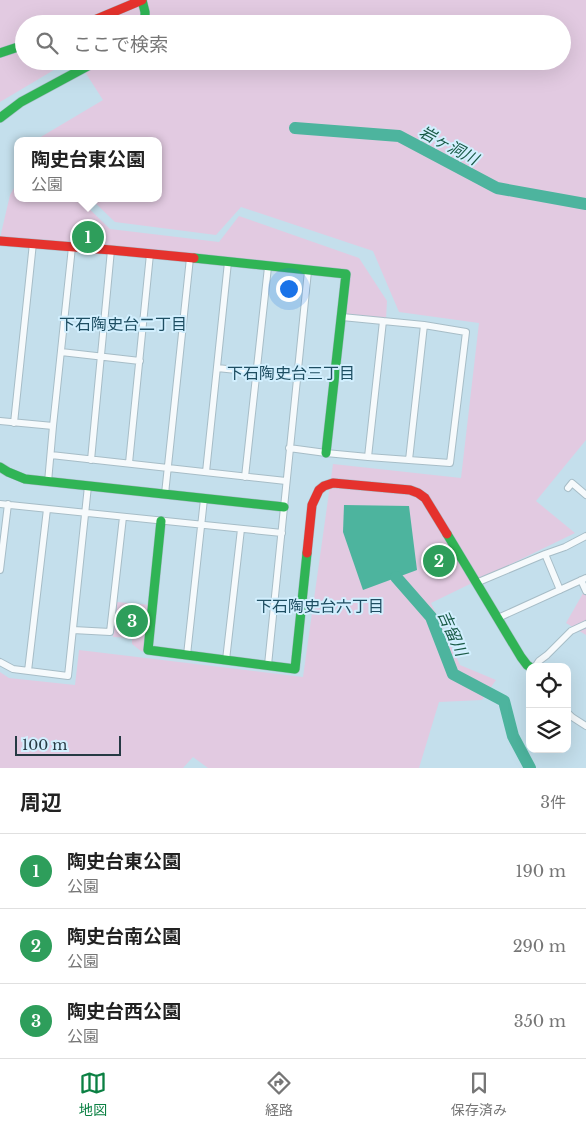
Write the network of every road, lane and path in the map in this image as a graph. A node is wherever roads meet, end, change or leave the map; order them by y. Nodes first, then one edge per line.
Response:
1 (142, 0) edge
2 (106, 15) edge
3 (145, 15) edge
4 (15, 48) edge
5 (0, 53) edge
6 (80, 70) edge
7 (0, 118) edge
8 (0, 241) edge
9 (33, 244) junction
10 (72, 247) junction
11 (111, 250) junction
12 (150, 254) junction
13 (190, 258) junction
14 (228, 262) junction
15 (268, 267) junction
16 (308, 271) junction
17 (342, 317) junction
18 (383, 321) junction
19 (424, 325) junction
20 (61, 352) junction
21 (100, 357) junction
22 (140, 361) junction
23 (217, 368) junction
24 (256, 372) junction
25 (297, 376) junction
26 (0, 421) edge
27 (14, 423) junction
28 (53, 426) junction
29 (289, 448) junction
30 (326, 453) junction
31 (51, 455) junction
32 (368, 457) junction
33 (90, 460) junction
34 (409, 460) junction
35 (128, 463) junction
36 (0, 467) edge
37 (168, 468) junction
38 (206, 472) junction
39 (245, 476) junction
40 (286, 481) junction
41 (48, 482) junction
42 (88, 486) junction
43 (568, 488) dead end
44 (165, 494) junction
45 (586, 495) edge
46 (204, 499) junction
47 (0, 504) edge
48 (8, 504) junction
49 (284, 507) junction
50 (47, 509) junction
51 (85, 512) junction
52 (123, 517) junction
53 (161, 521) junction
54 (202, 525) junction
55 (241, 529) junction
56 (282, 533) junction
57 (586, 536) edge
58 (545, 554) junction
59 (0, 570) edge
60 (584, 579) edge
61 (476, 583) junction
62 (560, 590) junction
63 (586, 591) edge
64 (498, 618) junction
65 (586, 624) edge
66 (73, 630) junction
67 (187, 654) junction
68 (226, 660) junction
69 (0, 662) edge
70 (538, 663) edge
71 (526, 664) edge
72 (268, 665) junction
73 (28, 671) junction
74 (571, 716) edge
75 (586, 726) edge

1 - 2 street
1 - 3 street
4 - 5 street
6 - 7 street
8 - 9 street
9 - 10 street
9 - 27 street
10 - 11 street
10 - 20 street
11 - 12 street
11 - 21 street
12 - 13 street
12 - 22 street
13 - 14 street
13 - 37 street
14 - 15 street
14 - 23 street
15 - 16 street
15 - 24 street
16 - 17 street
16 - 25 street
17 - 18 street
17 - 30 street
18 - 19 street
18 - 32 street
19 - 34 street
19 - 34 street
20 - 21 street
20 - 28 street
21 - 22 street
21 - 33 street
22 - 35 street
23 - 24 street
23 - 38 street
24 - 25 street
24 - 39 street
25 - 29 street
26 - 27 street
27 - 28 street
28 - 31 street
29 - 30 street
29 - 40 street
30 - 32 street
31 - 33 street
31 - 41 street
32 - 34 street
33 - 35 street
35 - 37 street
36 - 41 street
37 - 38 street
37 - 44 street
38 - 39 street
39 - 40 street
40 - 49 street
41 - 42 street
42 - 44 street
42 - 51 street
43 - 45 street
44 - 46 street
46 - 49 street
46 - 54 street
47 - 48 street
48 - 50 street
48 - 59 street
49 - 56 street
50 - 51 street
50 - 73 street
51 - 52 street
51 - 66 street
52 - 53 street
52 - 66 street
53 - 54 street
53 - 67 street
54 - 55 street
54 - 67 street
55 - 56 street
55 - 68 street
56 - 72 street
57 - 58 street
58 - 61 street
58 - 62 street
60 - 62 street
60 - 63 street
61 - 64 street
61 - 72 street
62 - 64 street
64 - 71 street
65 - 70 street
66 - 73 street
67 - 68 street
68 - 72 street
69 - 73 street
74 - 75 street

